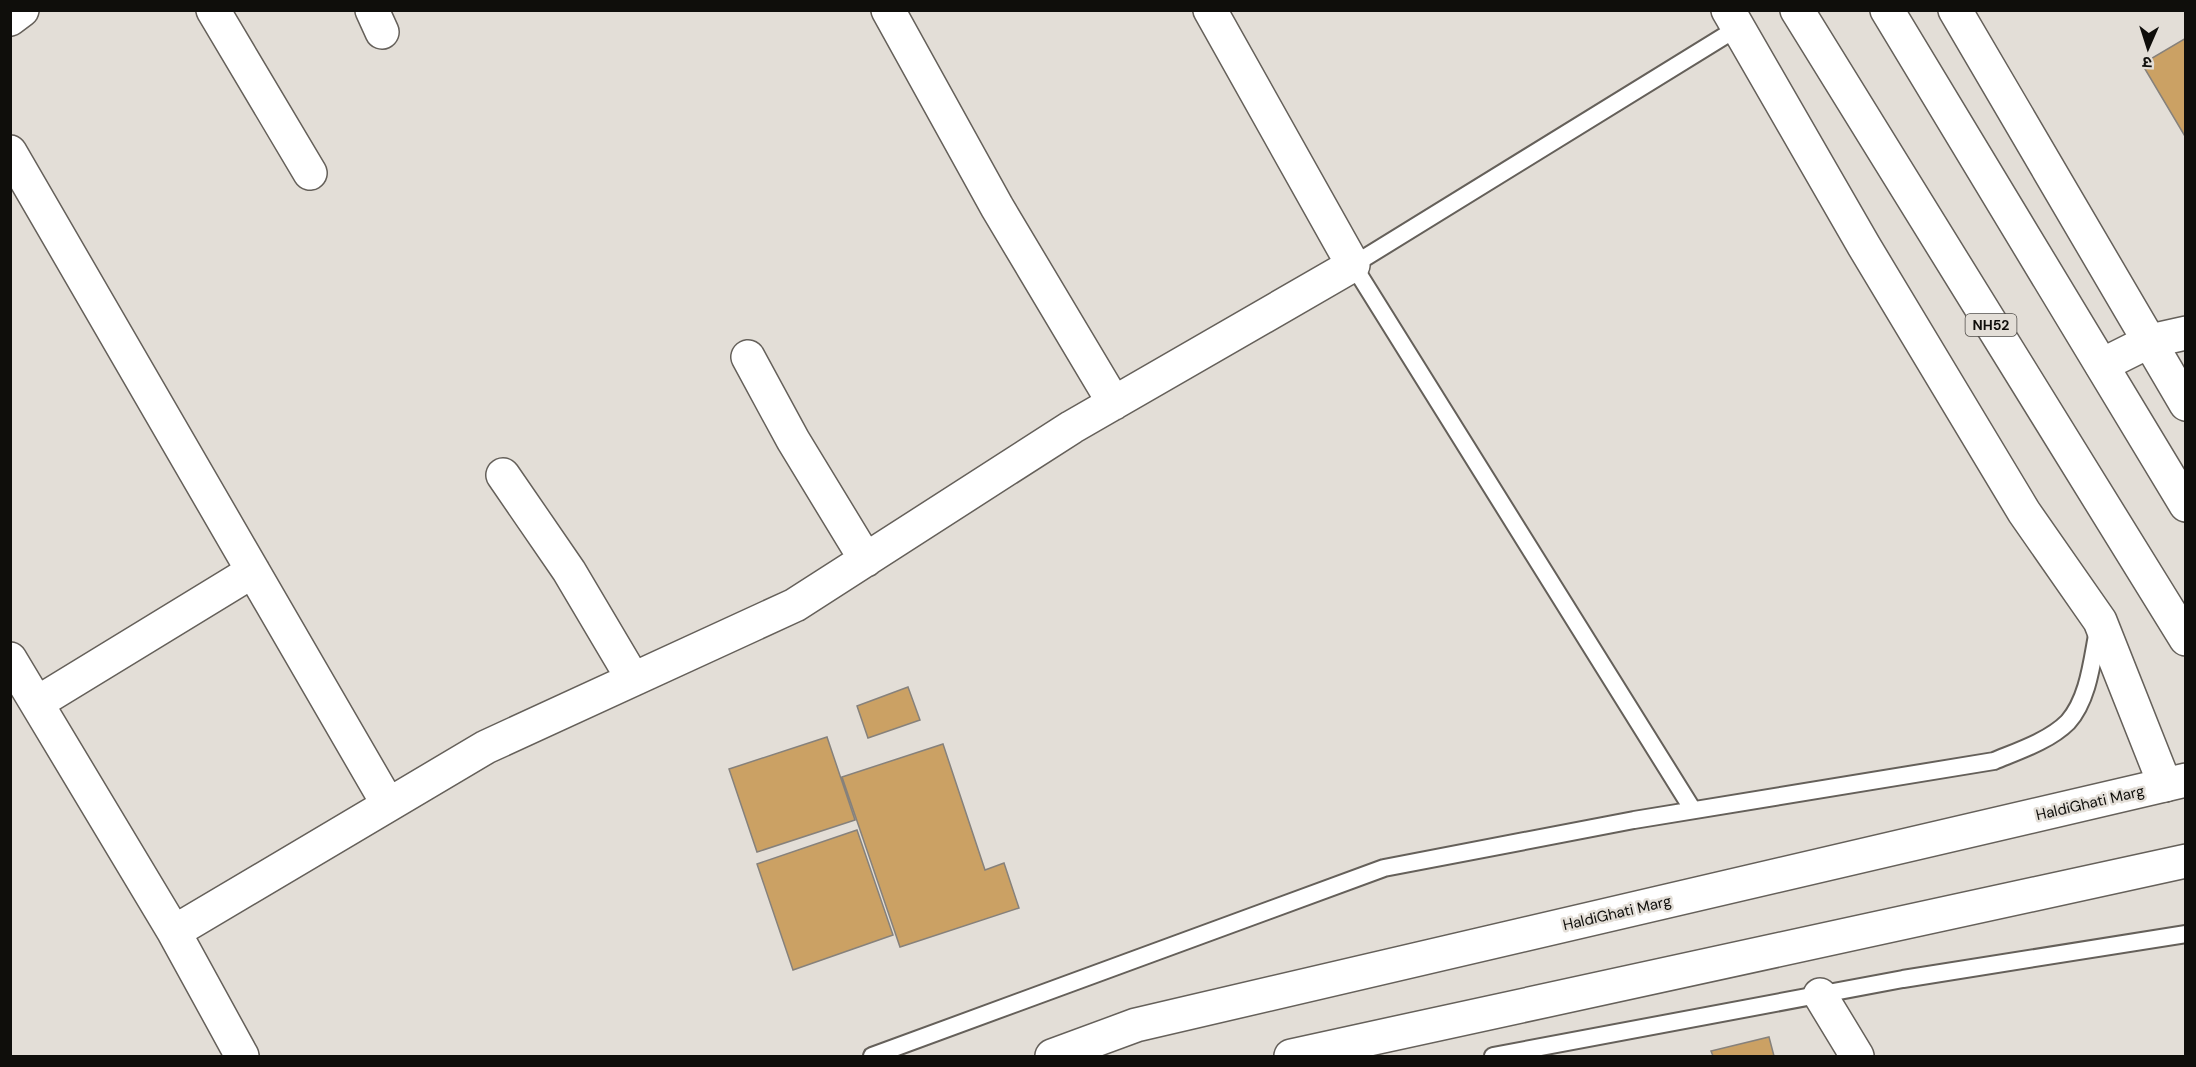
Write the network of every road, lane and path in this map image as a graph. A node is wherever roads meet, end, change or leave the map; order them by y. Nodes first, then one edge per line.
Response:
1 (22, 10) edge
2 (213, 10) edge
3 (888, 10) edge
4 (1209, 10) edge
5 (1797, 10) edge
6 (1887, 10) edge
7 (1955, 10) edge
8 (10, 19) edge
9 (1733, 19) edge
10 (10, 152) edge
11 (310, 173) dead end
12 (1353, 265) junction
13 (2186, 333) edge
14 (2150, 341) junction
15 (748, 357) dead end
16 (2102, 365) junction
17 (1114, 404) junction
18 (2186, 404) edge
19 (503, 475) dead end
20 (2186, 505) edge
21 (866, 560) junction
22 (253, 571) junction
23 (2100, 621) junction
24 (2186, 639) edge
25 (10, 659) edge
26 (633, 679) junction
27 (37, 704) junction
28 (2175, 782) edge
29 (388, 804) junction
30 (1693, 810) junction
31 (2186, 861) edge
32 (174, 932) junction
33 (2186, 934) edge
34 (1820, 995) junction
35 (242, 1056) edge
36 (872, 1056) edge
37 (1052, 1056) edge
38 (1291, 1056) edge
39 (1493, 1056) edge
40 (1857, 1056) edge

1 - 8 main road
2 - 11 main road
3 - 17 main road
4 - 12 main road
5 - 24 main road, NH52
6 - 16 main road
7 - 14 main road
9 - 12 lane
9 - 23 main road
10 - 22 main road
12 - 17 main road
12 - 30 lane
13 - 14 main road
14 - 16 main road
14 - 18 main road
15 - 21 main road
16 - 20 main road
17 - 21 main road
19 - 26 main road
21 - 26 main road
22 - 27 main road
22 - 29 main road
23 - 28 main road
23 - 30 lane
25 - 27 main road
26 - 29 main road
27 - 32 main road
28 - 37 main road, HaldiGhati Marg
29 - 32 main road
30 - 36 lane
31 - 38 main road
32 - 35 main road
33 - 34 lane
34 - 39 lane
34 - 40 main road

